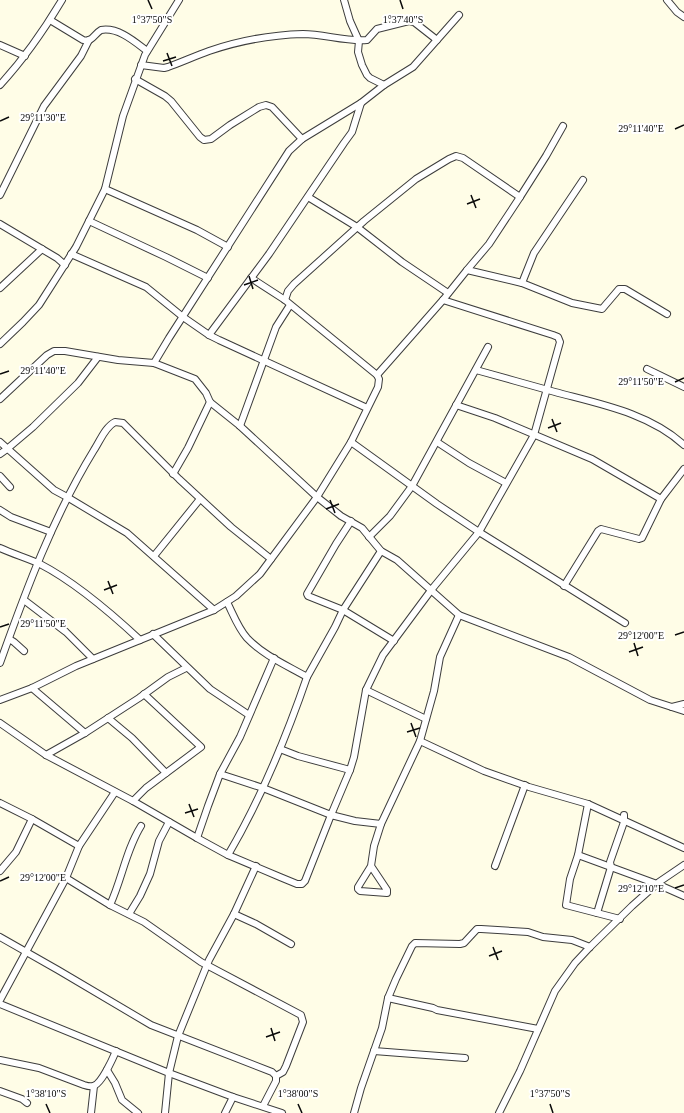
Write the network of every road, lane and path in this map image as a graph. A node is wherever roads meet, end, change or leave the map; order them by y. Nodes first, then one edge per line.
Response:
1 (62, 0) edge
2 (179, 0) edge
3 (344, 0) edge
4 (667, 0) edge
5 (459, 16) dead end
6 (684, 17) edge
7 (50, 20) junction
8 (89, 40) junction
9 (437, 40) junction
10 (358, 41) junction
11 (0, 45) edge
12 (147, 51) junction
13 (25, 56) junction
14 (141, 65) junction
15 (135, 80) junction
16 (0, 85) edge
17 (384, 85) junction
18 (361, 103) junction
19 (563, 126) dead end
20 (302, 139) junction
21 (583, 180) dead end
22 (105, 189) junction
23 (0, 195) edge
24 (308, 197) junction
25 (520, 197) junction
26 (89, 221) junction
27 (0, 224) edge
28 (357, 227) junction
29 (228, 247) junction
30 (42, 250) junction
31 (72, 254) junction
32 (65, 265) junction
33 (468, 270) junction
34 (208, 278) junction
35 (251, 278) junction
36 (522, 283) junction
37 (0, 288) edge
38 (448, 293) junction
39 (443, 300) junction
40 (288, 303) junction
41 (667, 314) dead end
42 (183, 317) junction
43 (209, 335) junction
44 (0, 344) edge
45 (488, 347) dead end
46 (98, 357) junction
47 (264, 360) junction
48 (154, 363) junction
49 (648, 369) dead end
50 (476, 370) junction
51 (377, 375) junction
52 (684, 387) edge
53 (546, 390) junction
54 (0, 399) edge
55 (210, 402) junction
56 (456, 405) junction
57 (367, 408) junction
58 (240, 426) junction
59 (534, 435) junction
60 (0, 442) edge
61 (351, 442) junction
62 (437, 442) junction
63 (684, 446) edge
64 (7, 450) junction
65 (0, 454) edge
66 (684, 469) edge
67 (173, 474) junction
68 (0, 476) edge
69 (506, 483) junction
70 (412, 486) junction
71 (10, 487) dead end
72 (68, 497) junction
73 (318, 497) junction
74 (200, 499) junction
75 (661, 499) junction
76 (0, 510) edge
77 (351, 521) junction
78 (51, 532) junction
79 (479, 532) junction
80 (369, 537) junction
81 (0, 548) edge
82 (382, 551) junction
83 (154, 556) junction
84 (271, 559) junction
85 (39, 564) junction
86 (564, 586) junction
87 (432, 590) junction
88 (24, 600) junction
89 (228, 602) junction
90 (214, 610) junction
91 (342, 610) junction
92 (459, 614) junction
93 (625, 623) dead end
94 (153, 634) junction
95 (9, 639) junction
96 (140, 640) junction
97 (394, 641) junction
98 (24, 650) dead end
99 (274, 658) junction
100 (93, 659) junction
101 (0, 663) edge
102 (186, 668) junction
103 (307, 677) junction
104 (32, 688) junction
105 (366, 690) junction
106 (144, 694) junction
107 (0, 700) edge
108 (684, 704) edge
109 (672, 706) junction
110 (684, 711) edge
111 (250, 715) junction
112 (108, 718) junction
113 (426, 719) junction
114 (0, 723) edge
115 (85, 734) junction
116 (420, 741) junction
117 (280, 749) junction
118 (46, 754) junction
119 (350, 770) junction
120 (166, 773) junction
121 (220, 774) junction
122 (525, 785) junction
123 (263, 788) junction
124 (115, 792) junction
125 (133, 801) junction
126 (0, 803) edge
127 (588, 804) junction
128 (331, 815) junction
129 (624, 818) junction
130 (32, 819) junction
131 (169, 822) junction
132 (381, 824) junction
133 (141, 826) dead end
134 (197, 838) junction
135 (79, 846) junction
136 (684, 848) edge
137 (228, 855) junction
138 (578, 855) junction
139 (684, 865) edge
140 (256, 866) junction
141 (371, 866) junction
142 (495, 866) dead end
143 (611, 867) junction
144 (0, 871) edge
145 (66, 878) junction
146 (657, 884) junction
147 (684, 896) edge
148 (110, 904) junction
149 (597, 913) junction
150 (129, 914) junction
151 (234, 914) junction
152 (620, 919) junction
153 (0, 938) edge
154 (291, 944) dead end
155 (590, 947) junction
156 (27, 952) junction
157 (207, 965) junction
158 (388, 998) junction
159 (0, 1000) edge
160 (0, 1004) edge
161 (538, 1030) junction
162 (178, 1036) junction
163 (116, 1051) junction
164 (374, 1051) junction
165 (465, 1058) dead end
166 (0, 1060) edge
167 (107, 1070) junction
168 (169, 1072) junction
169 (276, 1076) junction
170 (94, 1086) junction
171 (0, 1091) edge
172 (233, 1096) junction
173 (27, 1103) dead end
174 (263, 1106) junction
175 (91, 1113) edge
176 (138, 1113) edge
177 (165, 1113) edge
178 (225, 1113) edge
179 (282, 1113) edge
180 (354, 1113) edge
181 (499, 1113) edge

1 - 7 street
2 - 12 street
3 - 10 street
4 - 6 street
5 - 9 street
7 - 8 street
7 - 13 street
8 - 12 street
8 - 23 street
9 - 10 street
9 - 17 street
10 - 14 street
10 - 17 street
11 - 13 street
12 - 14 street
13 - 16 street
14 - 15 street
15 - 20 street
15 - 22 street
17 - 18 street
18 - 20 street
18 - 24 street
19 - 25 street
20 - 29 street
21 - 36 street
22 - 26 street
22 - 29 street
24 - 28 street
24 - 35 street
25 - 28 street
25 - 33 street
26 - 31 street
26 - 34 street
27 - 30 street
28 - 38 street
28 - 40 street
29 - 34 street
30 - 32 street
30 - 37 street
31 - 32 street
31 - 42 street
32 - 44 street
33 - 36 street
33 - 38 street
34 - 42 street
35 - 40 street
35 - 43 street
36 - 41 street
38 - 39 street
39 - 51 street
39 - 53 street
40 - 47 street
40 - 51 street
42 - 43 street
42 - 48 street
43 - 47 street
45 - 50 street
46 - 48 street
46 - 54 street
46 - 64 street
47 - 57 street
47 - 58 street
48 - 55 street
49 - 52 street
50 - 53 street
50 - 56 street
51 - 57 street
53 - 59 street
53 - 63 street
55 - 58 street
55 - 67 street
56 - 59 street
56 - 62 street
57 - 61 street
58 - 73 street
59 - 69 street
59 - 75 street
60 - 64 street
61 - 70 street
61 - 73 street
62 - 69 street
62 - 70 street
64 - 65 street
64 - 72 street
66 - 75 street
67 - 72 street
67 - 74 street
68 - 71 street
69 - 79 street
70 - 79 street
70 - 80 street
72 - 78 street
72 - 83 street
73 - 77 street
73 - 84 street
74 - 83 street
74 - 84 street
75 - 86 street
76 - 78 street
77 - 80 street
77 - 91 street
78 - 85 street
79 - 86 street
79 - 87 street
80 - 82 street
81 - 85 street
82 - 87 street
82 - 91 street
83 - 90 street
84 - 89 street
85 - 88 street
85 - 96 street
86 - 93 street
87 - 92 street
87 - 97 street
88 - 95 street
88 - 100 street
89 - 90 street
89 - 99 street
90 - 94 street
91 - 97 street
91 - 103 street
92 - 109 street
92 - 113 street
94 - 96 street
94 - 102 street
95 - 98 street
95 - 101 street
96 - 100 street
97 - 105 street
99 - 103 street
99 - 111 street
100 - 104 street
102 - 106 street
102 - 111 street
103 - 117 street
104 - 107 street
104 - 115 street
105 - 113 street
105 - 119 street
106 - 112 street
106 - 120 street
108 - 109 street
109 - 110 street
111 - 121 street
112 - 115 street
112 - 120 street
113 - 116 street
114 - 118 street
115 - 118 street
116 - 122 street
116 - 132 street
117 - 119 street
117 - 123 street
118 - 124 street
119 - 128 street
120 - 125 street
121 - 123 street
121 - 134 street
122 - 127 street
122 - 142 street
123 - 128 street
123 - 137 street
124 - 125 street
124 - 135 street
125 - 131 street
126 - 130 street
127 - 129 street
127 - 138 street
128 - 132 street
128 - 140 street
129 - 136 street
129 - 143 street
130 - 135 street
130 - 144 street
131 - 134 street
131 - 150 street
132 - 141 street
133 - 148 street
134 - 137 street
135 - 145 street
137 - 140 street
138 - 143 street
138 - 149 street
139 - 146 street
140 - 151 street
141 - 141 street
143 - 146 street
143 - 149 street
145 - 148 street
145 - 156 street
146 - 147 street
146 - 152 street
148 - 150 street
149 - 152 street
150 - 157 street
151 - 154 street
151 - 157 street
152 - 155 street
153 - 156 street
155 - 158 street
155 - 161 street
156 - 159 street
156 - 162 street
157 - 162 street
157 - 169 street
158 - 161 street
158 - 164 street
160 - 163 street
161 - 181 street
162 - 168 street
162 - 169 street
163 - 167 street
163 - 168 street
164 - 165 street
164 - 180 street
166 - 170 street
167 - 170 street
167 - 176 street
168 - 172 street
168 - 177 street
169 - 174 street
170 - 175 street
171 - 173 street
172 - 174 street
172 - 178 street
174 - 179 street

